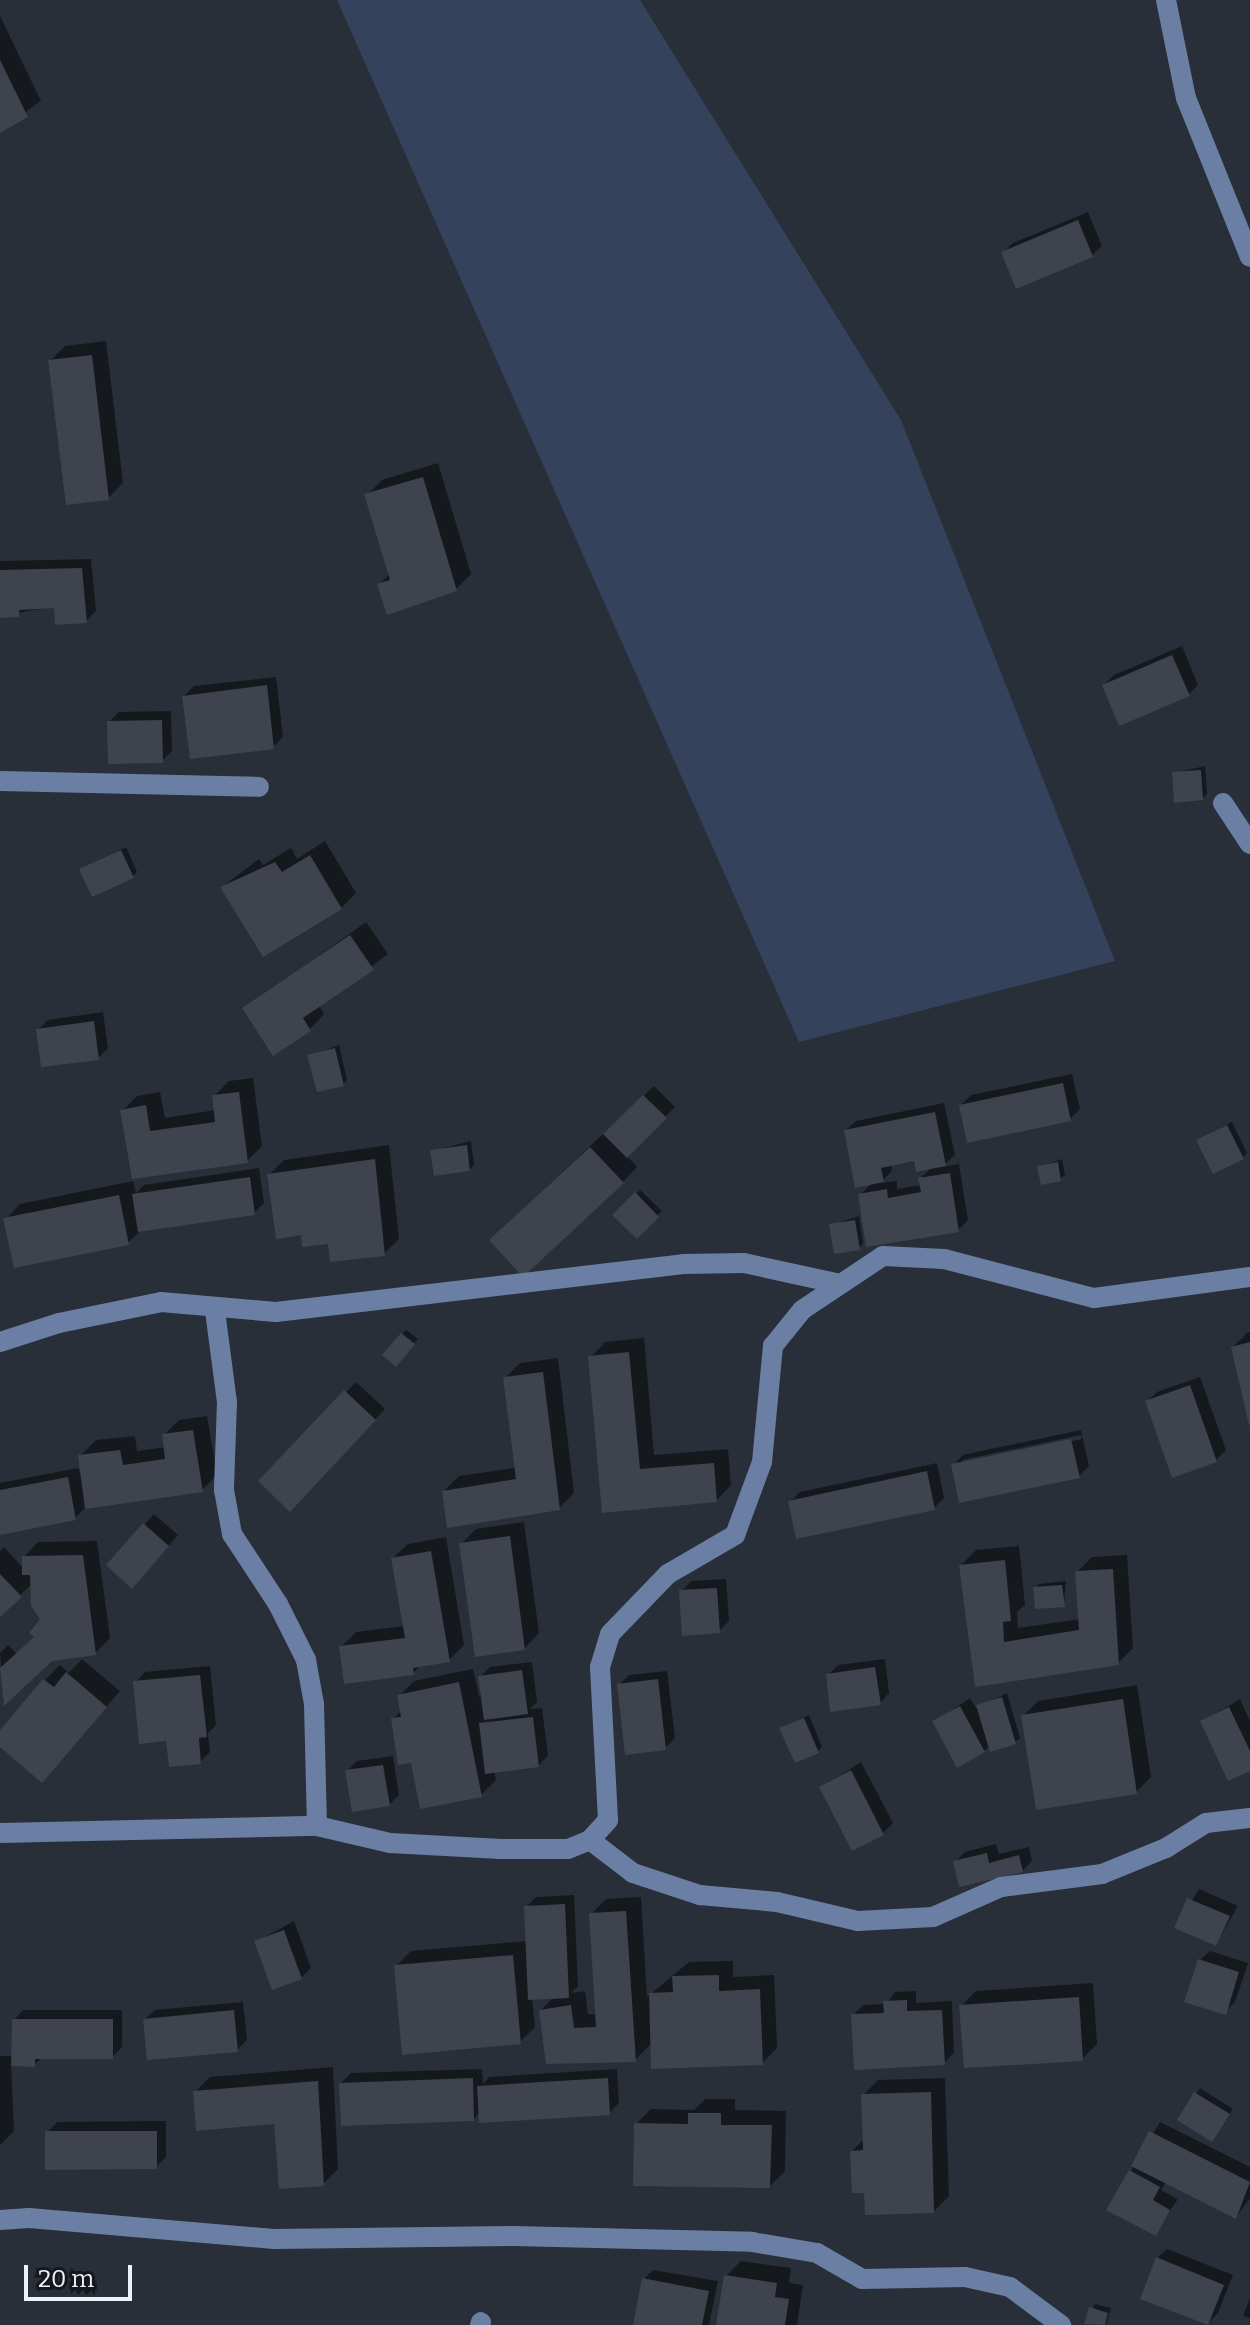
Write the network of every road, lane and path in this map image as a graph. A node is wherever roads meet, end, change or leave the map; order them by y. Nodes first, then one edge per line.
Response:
1 (1166, 0) edge
2 (1250, 257) edge
3 (0, 781) edge
4 (259, 787) dead end
5 (1223, 803) dead end
6 (1250, 844) edge
7 (1250, 1277) edge
8 (840, 1284) junction
9 (215, 1311) junction
10 (0, 1342) edge
11 (1250, 1818) edge
12 (317, 1826) junction
13 (0, 1833) edge
14 (590, 1840) junction
15 (0, 2220) edge
16 (1054, 2322) edge

1 - 2 street
3 - 4 street
5 - 6 street
7 - 8 street
8 - 9 street
8 - 14 street
9 - 10 street
9 - 12 street
11 - 14 street
12 - 13 street
12 - 14 street
15 - 16 street

